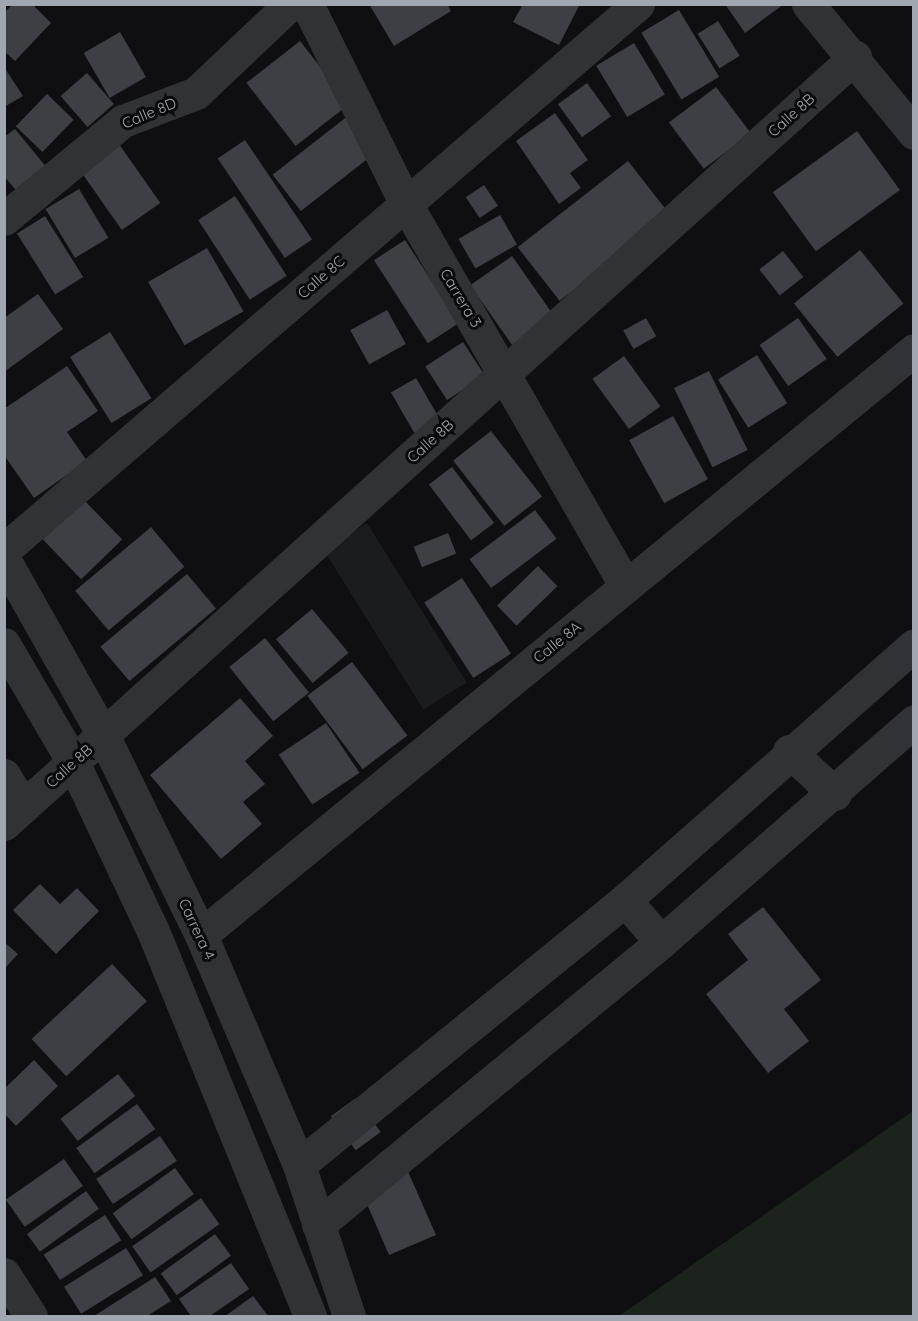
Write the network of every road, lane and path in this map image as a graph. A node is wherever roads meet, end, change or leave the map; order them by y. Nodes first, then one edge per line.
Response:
1 (290, 4) edge
2 (307, 4) edge
3 (638, 4) edge
4 (808, 4) edge
5 (855, 57) junction
6 (914, 133) edge
7 (406, 204) junction
8 (4, 219) edge
9 (914, 350) edge
10 (506, 372) junction
11 (4, 550) edge
12 (4, 560) edge
13 (626, 586) junction
14 (4, 644) edge
15 (914, 645) edge
16 (914, 721) edge
17 (103, 735) junction
18 (789, 751) junction
19 (74, 762) junction
20 (4, 775) edge
21 (835, 794) junction
22 (14, 816) edge
23 (625, 900) junction
24 (201, 934) junction
25 (661, 942) junction
26 (299, 1165) junction
27 (318, 1225) junction
28 (4, 1274) edge
29 (31, 1317) edge
30 (310, 1317) edge
31 (349, 1317) edge

1 - 8 street, Calle 8D
2 - 7 street, Carrera 3
3 - 7 street, Calle 8C
4 - 5 street
5 - 6 street
5 - 10 street, Calle 8B
7 - 10 street, Carrera 3
7 - 11 street, Calle 8C
9 - 13 street, Calle 8A
10 - 13 street, Carrera 3
10 - 17 street, Calle 8B
12 - 17 street, Carrera 4
13 - 24 street, Calle 8A
14 - 19 street
15 - 18 street
16 - 21 street
17 - 19 street, Calle 8B
17 - 24 street, Carrera 4
18 - 21 street
18 - 23 street
19 - 22 street, Calle 8B
19 - 30 street
20 - 22 street
21 - 25 street
23 - 25 street
23 - 26 street
24 - 26 street, Carrera 4
25 - 27 street
26 - 27 street, Carrera 4
27 - 31 street, Carrera 4
28 - 29 street

